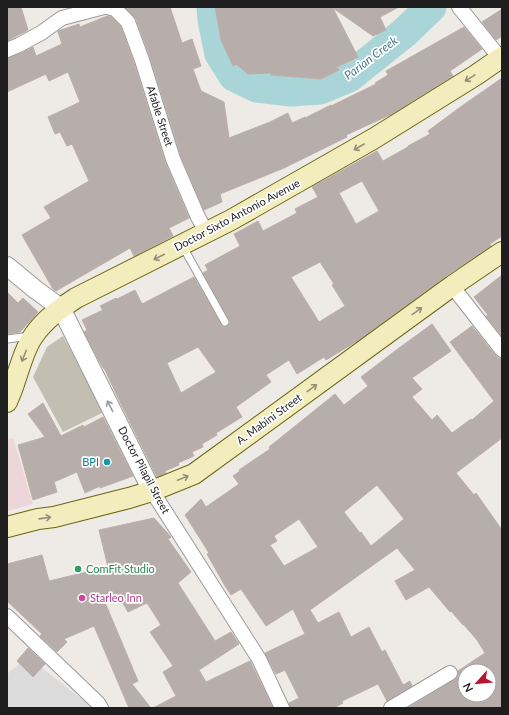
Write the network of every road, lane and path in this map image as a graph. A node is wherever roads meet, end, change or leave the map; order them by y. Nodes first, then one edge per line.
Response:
1 (104, 7) edge
2 (108, 7) edge
3 (459, 7) edge
4 (7, 50) edge
5 (501, 57) edge
6 (206, 232) junction
7 (182, 245) junction
8 (502, 252) edge
9 (7, 266) edge
10 (452, 286) junction
11 (61, 308) junction
12 (224, 322) dead end
13 (33, 336) junction
14 (7, 339) edge
15 (502, 350) edge
16 (7, 402) edge
17 (152, 491) junction
18 (7, 527) edge
19 (7, 616) edge
20 (450, 673) dead end
21 (101, 708) edge
22 (282, 708) edge
23 (391, 708) edge

1 - 4 street
2 - 6 street, Afable Street
3 - 5 street
5 -> 6 main road, Doctor Sixto Antonio Avenue
6 - 7 main road, Doctor Sixto Antonio Avenue
7 -> 11 main road, Doctor Sixto Antonio Avenue
7 - 12 lane
8 - 10 main road, A. Mabini Street
9 - 11 street, Doctor Pilapil Street
10 - 15 street
17 -> 10 main road, A. Mabini Street
11 - 13 main road, Doctor Sixto Antonio Avenue
17 -> 11 street, Doctor Pilapil Street
13 - 14 lane
13 -> 16 main road, Doctor Sixto Antonio Avenue
18 -> 17 main road, A. Mabini Street
17 - 22 street, Doctor Pilapil Street
19 - 21 street
20 - 23 street

